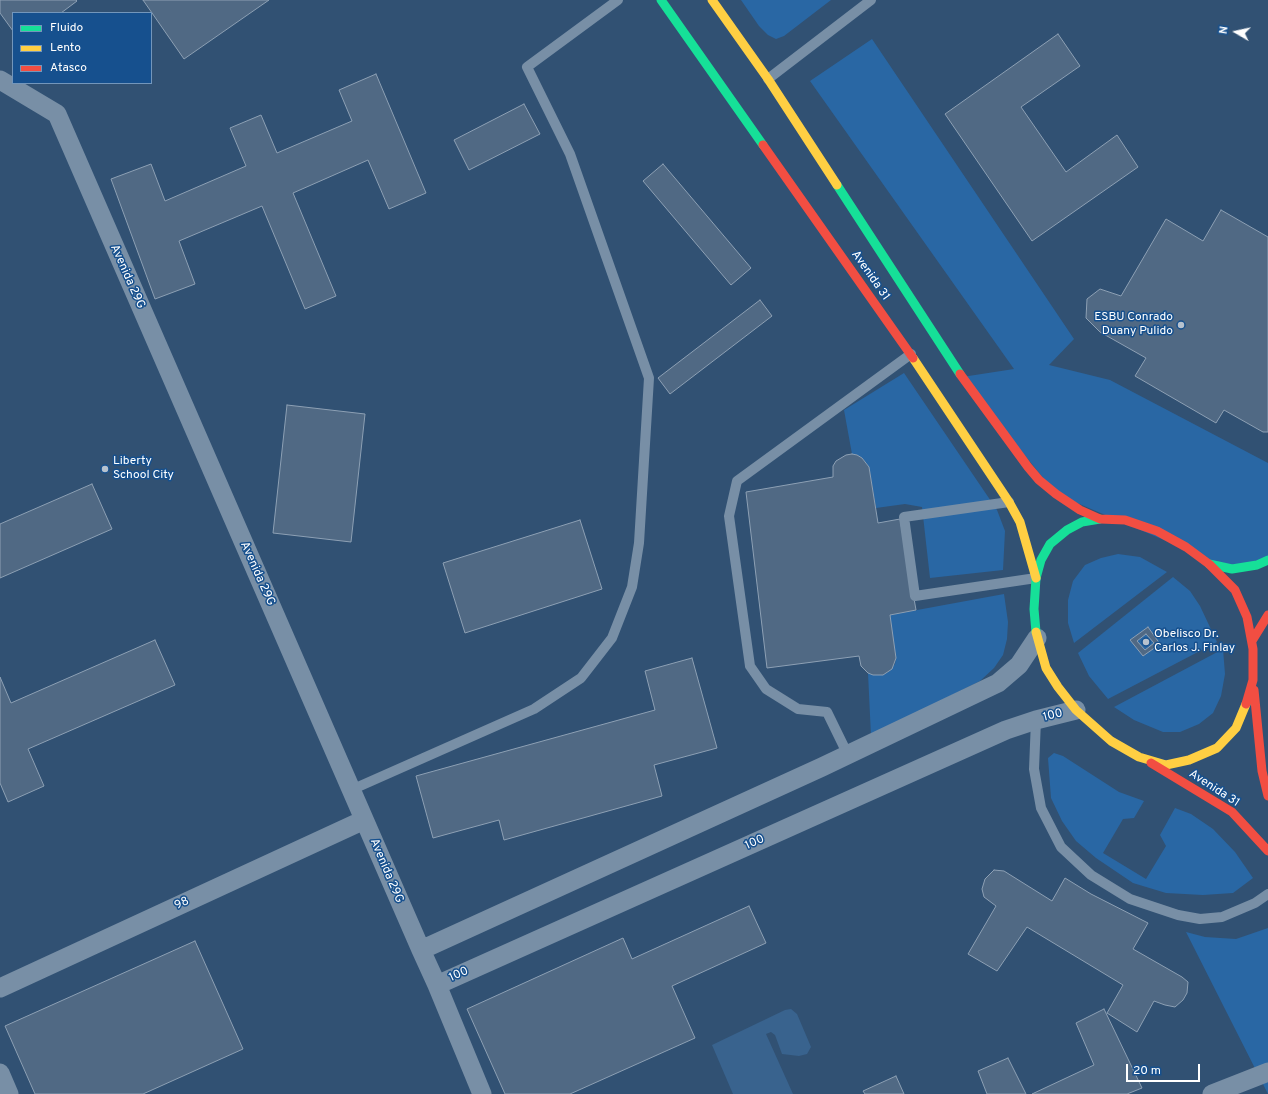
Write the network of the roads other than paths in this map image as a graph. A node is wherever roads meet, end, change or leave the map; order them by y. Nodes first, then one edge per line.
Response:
1 (618, 0) edge
2 (661, 0) edge
3 (712, 0) edge
4 (871, 0) edge
5 (768, 79) junction
6 (0, 80) edge
7 (911, 354) junction
8 (1009, 502) junction
9 (1100, 519) junction
10 (1268, 560) edge
11 (1209, 564) junction
12 (1036, 578) junction
13 (1268, 614) edge
14 (1037, 638) junction
15 (1252, 641) junction
16 (1254, 680) junction
17 (1076, 710) junction
18 (1036, 720) junction
19 (848, 755) junction
20 (1140, 757) junction
21 (351, 790) junction
22 (1268, 796) edge
23 (364, 820) junction
24 (1268, 851) edge
25 (1268, 894) edge
26 (421, 950) junction
27 (437, 985) junction
28 (0, 988) edge
29 (1268, 1072) edge
30 (0, 1073) edge
31 (9, 1094) edge
32 (482, 1094) edge
33 (1212, 1094) edge

1 - 21 lane
2 - 7 main road, Avenida 31
3 - 5 main road, Avenida 31
4 - 5 lane
5 - 9 main road, Avenida 31
6 - 21 street, Avenida 29G
7 - 8 main road, Avenida 31
7 - 19 lane
8 - 12 main road, Avenida 31
8 - 12 lane
9 - 11 main road
9 - 12 main road
10 - 11 main road
11 - 15 main road
12 - 14 main road
13 - 15 main road
14 - 17 main road
14 - 19 street
15 - 16 main road
16 - 20 main road
16 - 22 main road
17 - 18 street, 100
17 - 20 main road
18 - 25 lane
18 - 27 street, 100
19 - 26 street
20 - 24 main road, Avenida 31
21 - 23 street, Avenida 29G
23 - 26 street, Avenida 29G
23 - 28 street, 98
26 - 27 street, Avenida 29G
27 - 32 street, Avenida 29G
29 - 33 street
30 - 31 street

